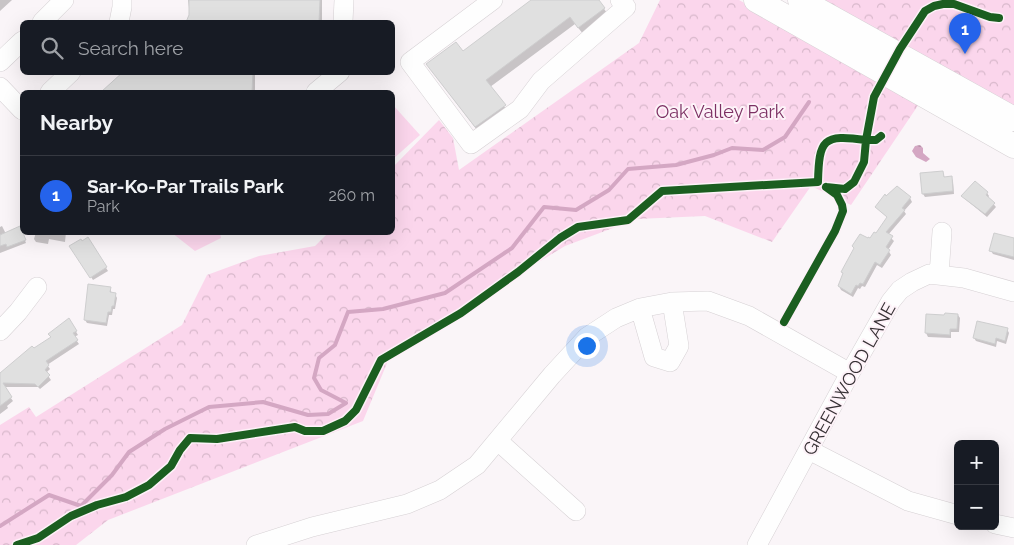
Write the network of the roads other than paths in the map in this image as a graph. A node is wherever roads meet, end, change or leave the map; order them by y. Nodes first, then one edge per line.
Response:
1 (64, 0) edge
2 (122, 0) edge
3 (344, 0) edge
4 (493, 0) edge
5 (620, 0) edge
6 (756, 0) edge
7 (800, 0) edge
8 (44, 20) edge
9 (119, 20) edge
10 (343, 20) edge
11 (20, 43) edge
12 (0, 62) edge
13 (68, 75) edge
14 (336, 75) edge
15 (0, 87) edge
16 (54, 90) edge
17 (318, 90) edge
18 (20, 108) edge
19 (1014, 119) edge
20 (1014, 146) edge
21 (942, 232) dead end
22 (939, 275) junction
23 (38, 287) dead end
24 (1014, 292) edge
25 (672, 302) junction
26 (640, 308) junction
27 (0, 331) edge
28 (850, 373) junction
29 (498, 440) junction
30 (809, 450) junction
31 (576, 511) dead end
32 (954, 514) edge
33 (999, 525) edge
34 (1014, 528) edge
35 (1014, 541) edge
36 (263, 544) edge
37 (757, 545) edge
38 (1013, 545) edge

1 - 8 street
2 - 9 street
3 - 10 street
4 - 5 street
6 - 20 main road
7 - 19 main road
11 - 12 street
13 - 16 street
14 - 17 street
15 - 18 street
21 - 22 street
22 - 24 street, GREENWOOD LANE
22 - 28 street, GREENWOOD LANE
23 - 27 street
25 - 26 street
25 - 26 street
25 - 28 street
26 - 29 street
28 - 30 street, GREENWOOD LANE
29 - 31 street
29 - 36 street
30 - 32 street
30 - 37 street, GREENWOOD LANE
33 - 34 street
35 - 38 street

